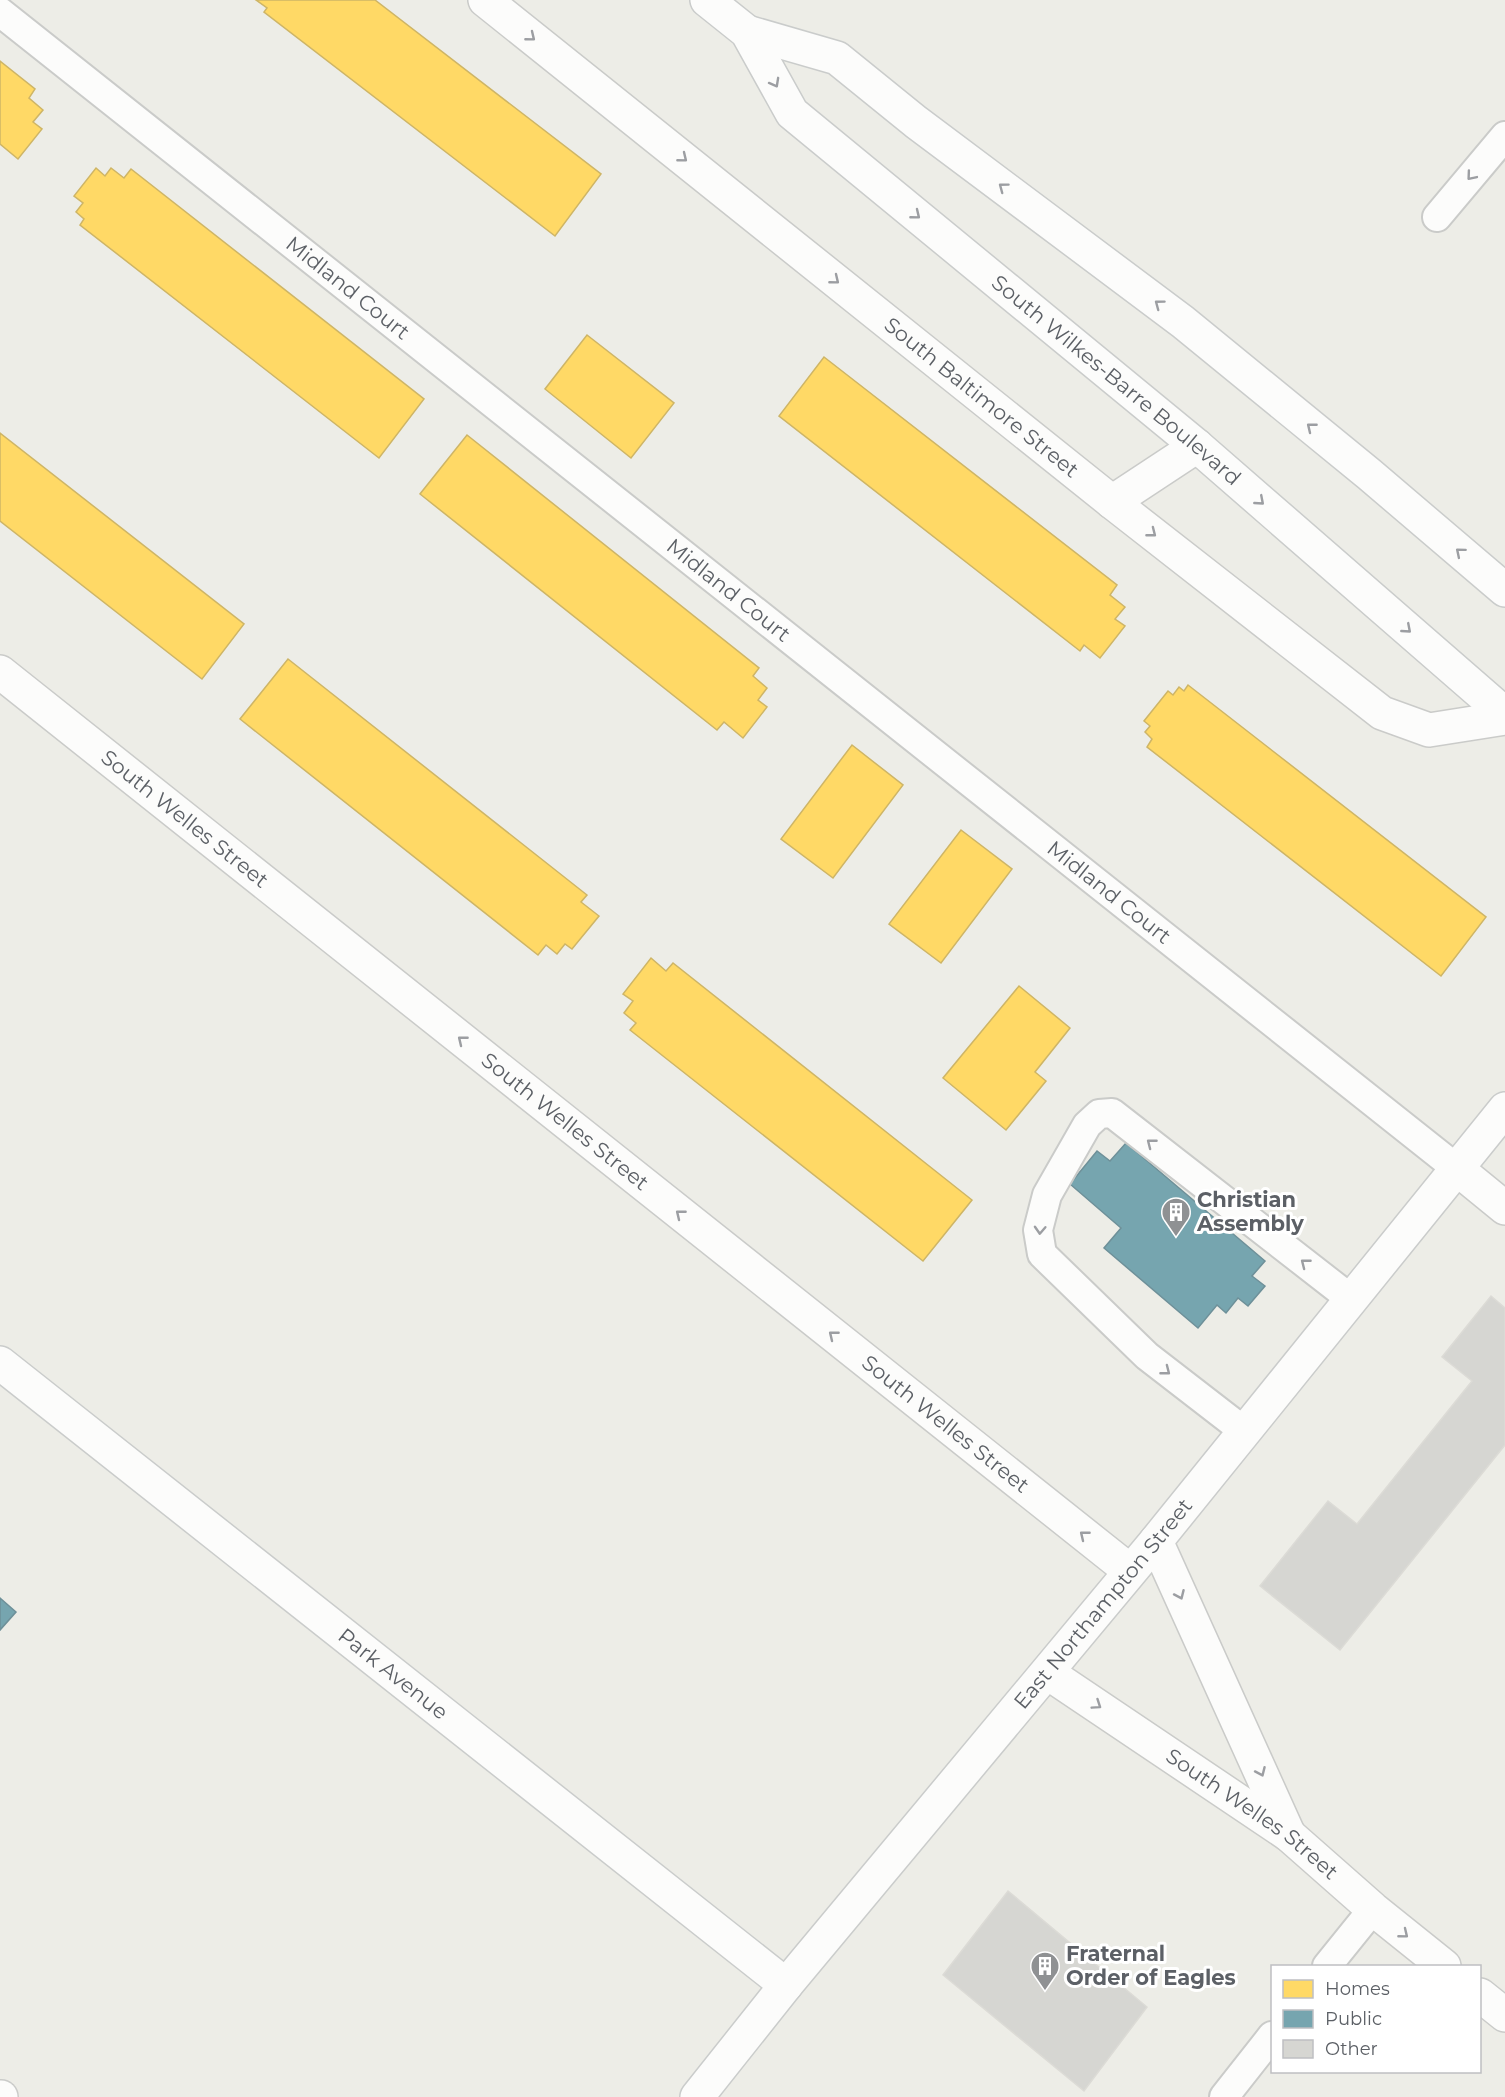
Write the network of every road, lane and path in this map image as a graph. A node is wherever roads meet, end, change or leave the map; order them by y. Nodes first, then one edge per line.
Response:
1 (485, 0) edge
2 (707, 0) edge
3 (0, 12) edge
4 (747, 32) junction
5 (1505, 136) edge
6 (1437, 217) dead end
7 (1197, 446) junction
8 (1112, 502) junction
9 (1505, 590) edge
10 (0, 672) edge
11 (1505, 716) edge
12 (1505, 1109) edge
13 (1456, 1168) junction
14 (1505, 1208) edge
15 (1351, 1299) junction
16 (0, 1363) edge
17 (1244, 1431) junction
18 (1156, 1541) junction
19 (1130, 1571) junction
20 (1048, 1673) junction
21 (1289, 1834) junction
22 (1373, 1909) junction
23 (1328, 1965) edge
24 (1443, 1965) edge
25 (786, 1985) junction
26 (1481, 1997) edge
27 (1505, 2015) edge
28 (1271, 2037) edge
29 (698, 2097) edge
30 (1224, 2097) edge

1 -> 8 main road, South Baltimore Street
2 - 4 main road, South Wilkes-Barre Boulevard
3 - 13 lane, Midland Court
4 -> 7 main road, South Wilkes-Barre Boulevard
9 -> 4 main road, South Wilkes-Barre Boulevard
5 -> 6 lane
7 - 8 main road
7 -> 11 main road, South Wilkes-Barre Boulevard
8 -> 11 main road, South Baltimore Street
19 -> 10 main road, South Welles Street
12 - 13 main road, East Northampton Street
13 - 14 main road
13 - 15 main road, East Northampton Street
15 - 17 main road, East Northampton Street
15 -> 17 lane
16 - 25 main road, Park Avenue
17 - 18 main road, East Northampton Street
18 - 19 main road, East Northampton Street
18 -> 21 main road
19 - 20 main road, East Northampton Street
20 -> 21 main road, South Welles Street
20 - 25 main road, East Northampton Street
21 - 22 main road, South Welles Street
22 - 23 lane
22 -> 24 main road, South Welles Street
25 - 29 main road, East Northampton Street
26 - 27 main road
28 - 30 lane

